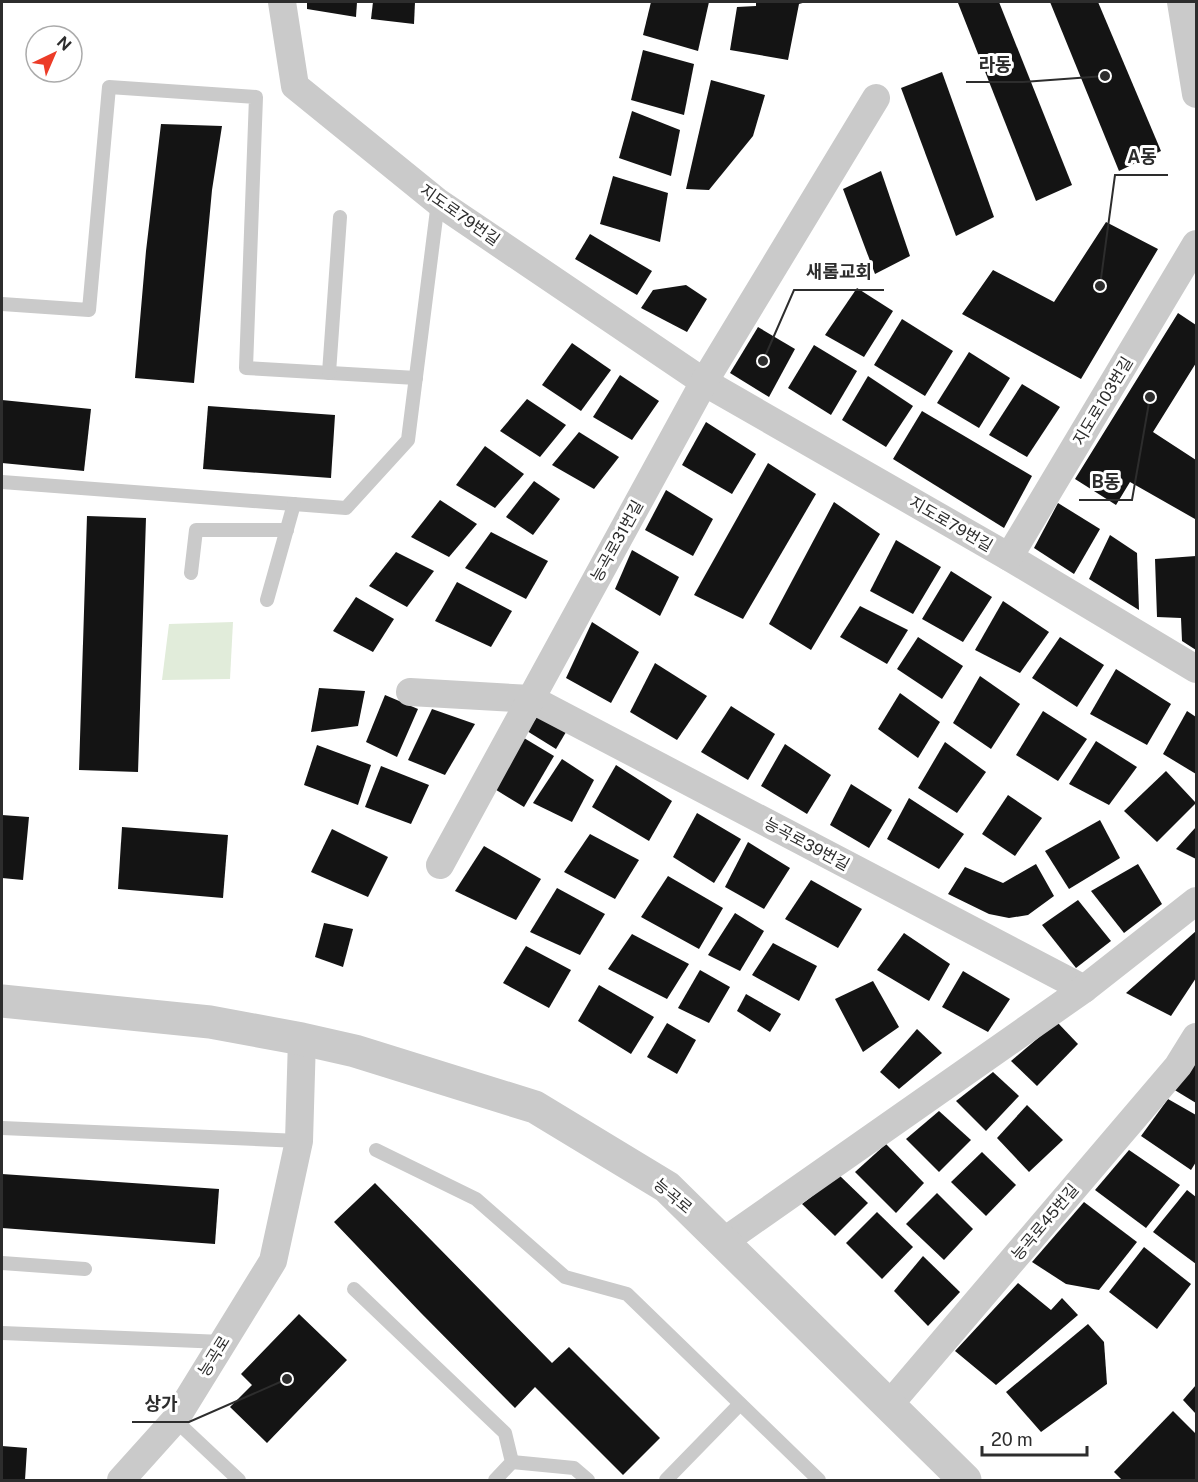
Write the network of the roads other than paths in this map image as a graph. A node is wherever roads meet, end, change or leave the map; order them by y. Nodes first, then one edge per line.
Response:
1 (282, 2) edge
2 (1181, 2) edge
3 (1197, 94) edge
4 (876, 98) dead end
5 (438, 202) junction
6 (340, 217) dead end
7 (1197, 244) edge
8 (2, 304) edge
9 (329, 373) junction
10 (416, 378) junction
11 (704, 382) junction
12 (2, 482) edge
13 (294, 504) junction
14 (287, 530) junction
15 (1009, 557) junction
16 (191, 573) dead end
17 (267, 600) dead end
18 (1197, 669) edge
19 (410, 692) dead end
20 (531, 699) junction
21 (440, 865) dead end
22 (1197, 901) edge
23 (1084, 989) junction
24 (2, 1001) edge
25 (1197, 1037) edge
26 (302, 1040) junction
27 (2, 1128) edge
28 (299, 1141) junction
29 (376, 1150) dead end
30 (723, 1242) junction
31 (2, 1263) edge
32 (85, 1269) dead end
33 (354, 1289) dead end
34 (2, 1333) edge
35 (223, 1342) junction
36 (740, 1404) junction
37 (889, 1405) junction
38 (175, 1420) junction
39 (512, 1462) junction
40 (121, 1480) edge
41 (238, 1480) edge
42 (495, 1480) edge
43 (588, 1480) edge
44 (666, 1480) edge
45 (819, 1480) edge
46 (966, 1480) edge

1 - 5 street, 지도로79번길
2 - 3 street
4 - 11 street
5 - 10 lane
5 - 11 street, 지도로79번길
6 - 9 lane
7 - 15 street, 지도로103번길
8 - 9 lane
9 - 10 lane
10 - 13 lane
11 - 15 street, 지도로79번길
11 - 20 street, 능곡로31번길
12 - 13 lane
13 - 14 lane
14 - 16 lane
14 - 17 lane
15 - 18 street, 지도로79번길
19 - 20 street
20 - 21 street, 능곡로31번길
20 - 23 street, 능곡로39번길
22 - 23 street
23 - 30 street
24 - 26 street, 능곡로
25 - 37 street, 능곡로45번길
26 - 28 street, 능곡로
26 - 30 street, 능곡로
27 - 28 lane
28 - 35 street, 능곡로
29 - 36 lane
30 - 37 street, 능곡로
31 - 32 lane
33 - 39 lane
34 - 35 lane
35 - 38 street, 능곡로
36 - 44 lane
36 - 45 lane
37 - 46 street, 능곡로
38 - 40 street, 능곡로
38 - 41 lane
39 - 42 lane
39 - 43 lane

